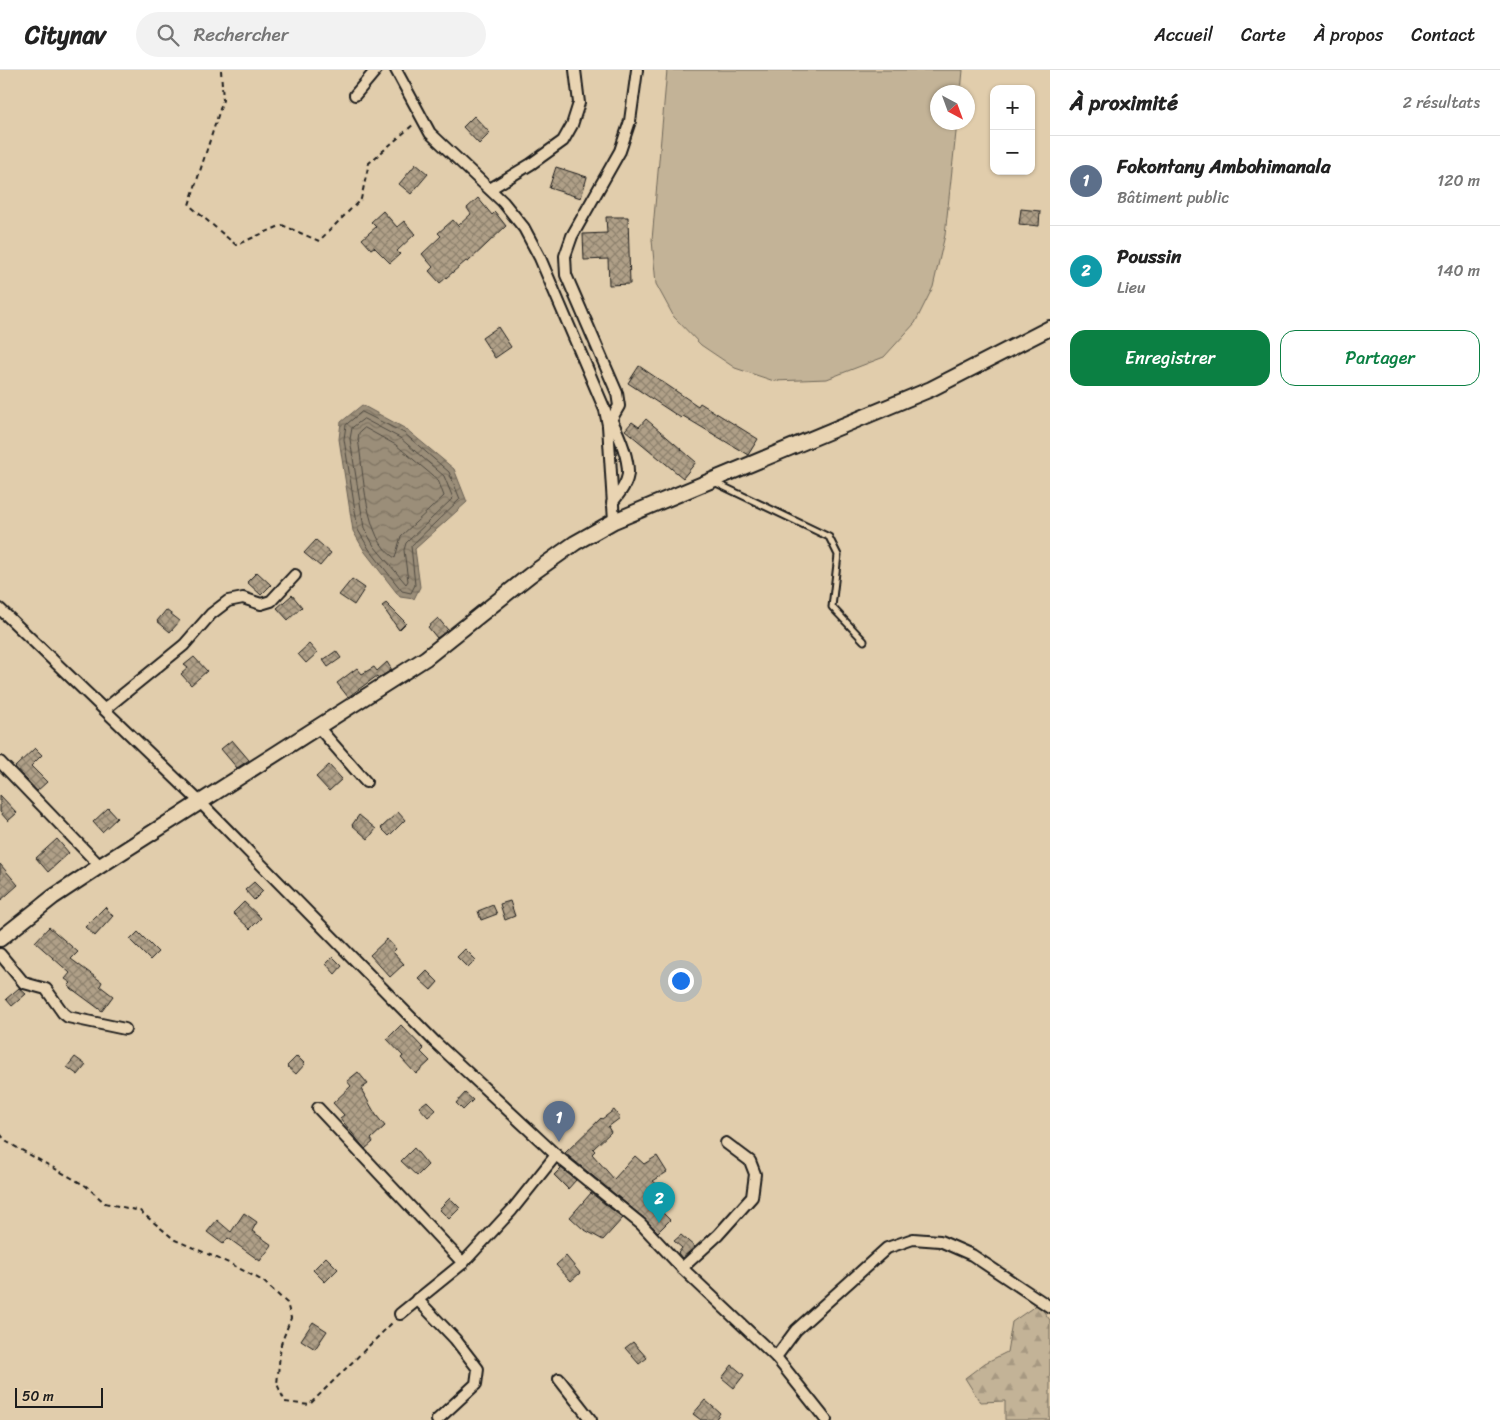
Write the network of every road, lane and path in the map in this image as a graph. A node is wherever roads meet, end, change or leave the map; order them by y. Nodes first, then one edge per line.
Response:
1 (221, 70) edge
2 (376, 70) edge
3 (396, 70) edge
4 (575, 70) edge
5 (637, 70) edge
6 (355, 95) dead end
7 (421, 118) junction
8 (490, 189) junction
9 (1050, 328) edge
10 (610, 423) junction
11 (710, 480) junction
12 (612, 503) junction
13 (614, 521) junction
14 (295, 575) dead end
15 (0, 609) edge
16 (864, 641) dead end
17 (106, 709) junction
18 (319, 728) junction
19 (0, 762) edge
20 (366, 782) dead end
21 (201, 803) junction
22 (100, 866) junction
23 (0, 939) edge
24 (0, 954) edge
25 (125, 1029) dead end
26 (318, 1108) dead end
27 (0, 1134) edge
28 (726, 1143) dead end
29 (556, 1155) junction
30 (463, 1263) junction
31 (682, 1268) junction
32 (417, 1299) junction
33 (1050, 1307) edge
34 (400, 1314) joint
35 (776, 1357) junction
36 (559, 1379) dead end
37 (436, 1420) edge
38 (591, 1420) edge
39 (826, 1420) edge

1 - 7 path
2 - 6 street
3 - 7 street
4 - 8 street
5 - 10 street
7 - 8 street
8 - 10 street
9 - 11 street
10 - 12 street
10 - 12 street
11 - 13 street
11 - 16 lane
12 - 13 street
13 - 18 street
14 - 17 street
15 - 17 street
17 - 21 street
18 - 20 street
18 - 21 street
19 - 22 street
21 - 22 street
21 - 29 street
22 - 23 street
24 - 25 street
26 - 30 street
27 - 34 path
28 - 31 street
29 - 30 street
29 - 31 street
30 - 32 street
31 - 35 street
32 - 34 street
32 - 37 street
33 - 35 street
35 - 39 street
36 - 38 street

